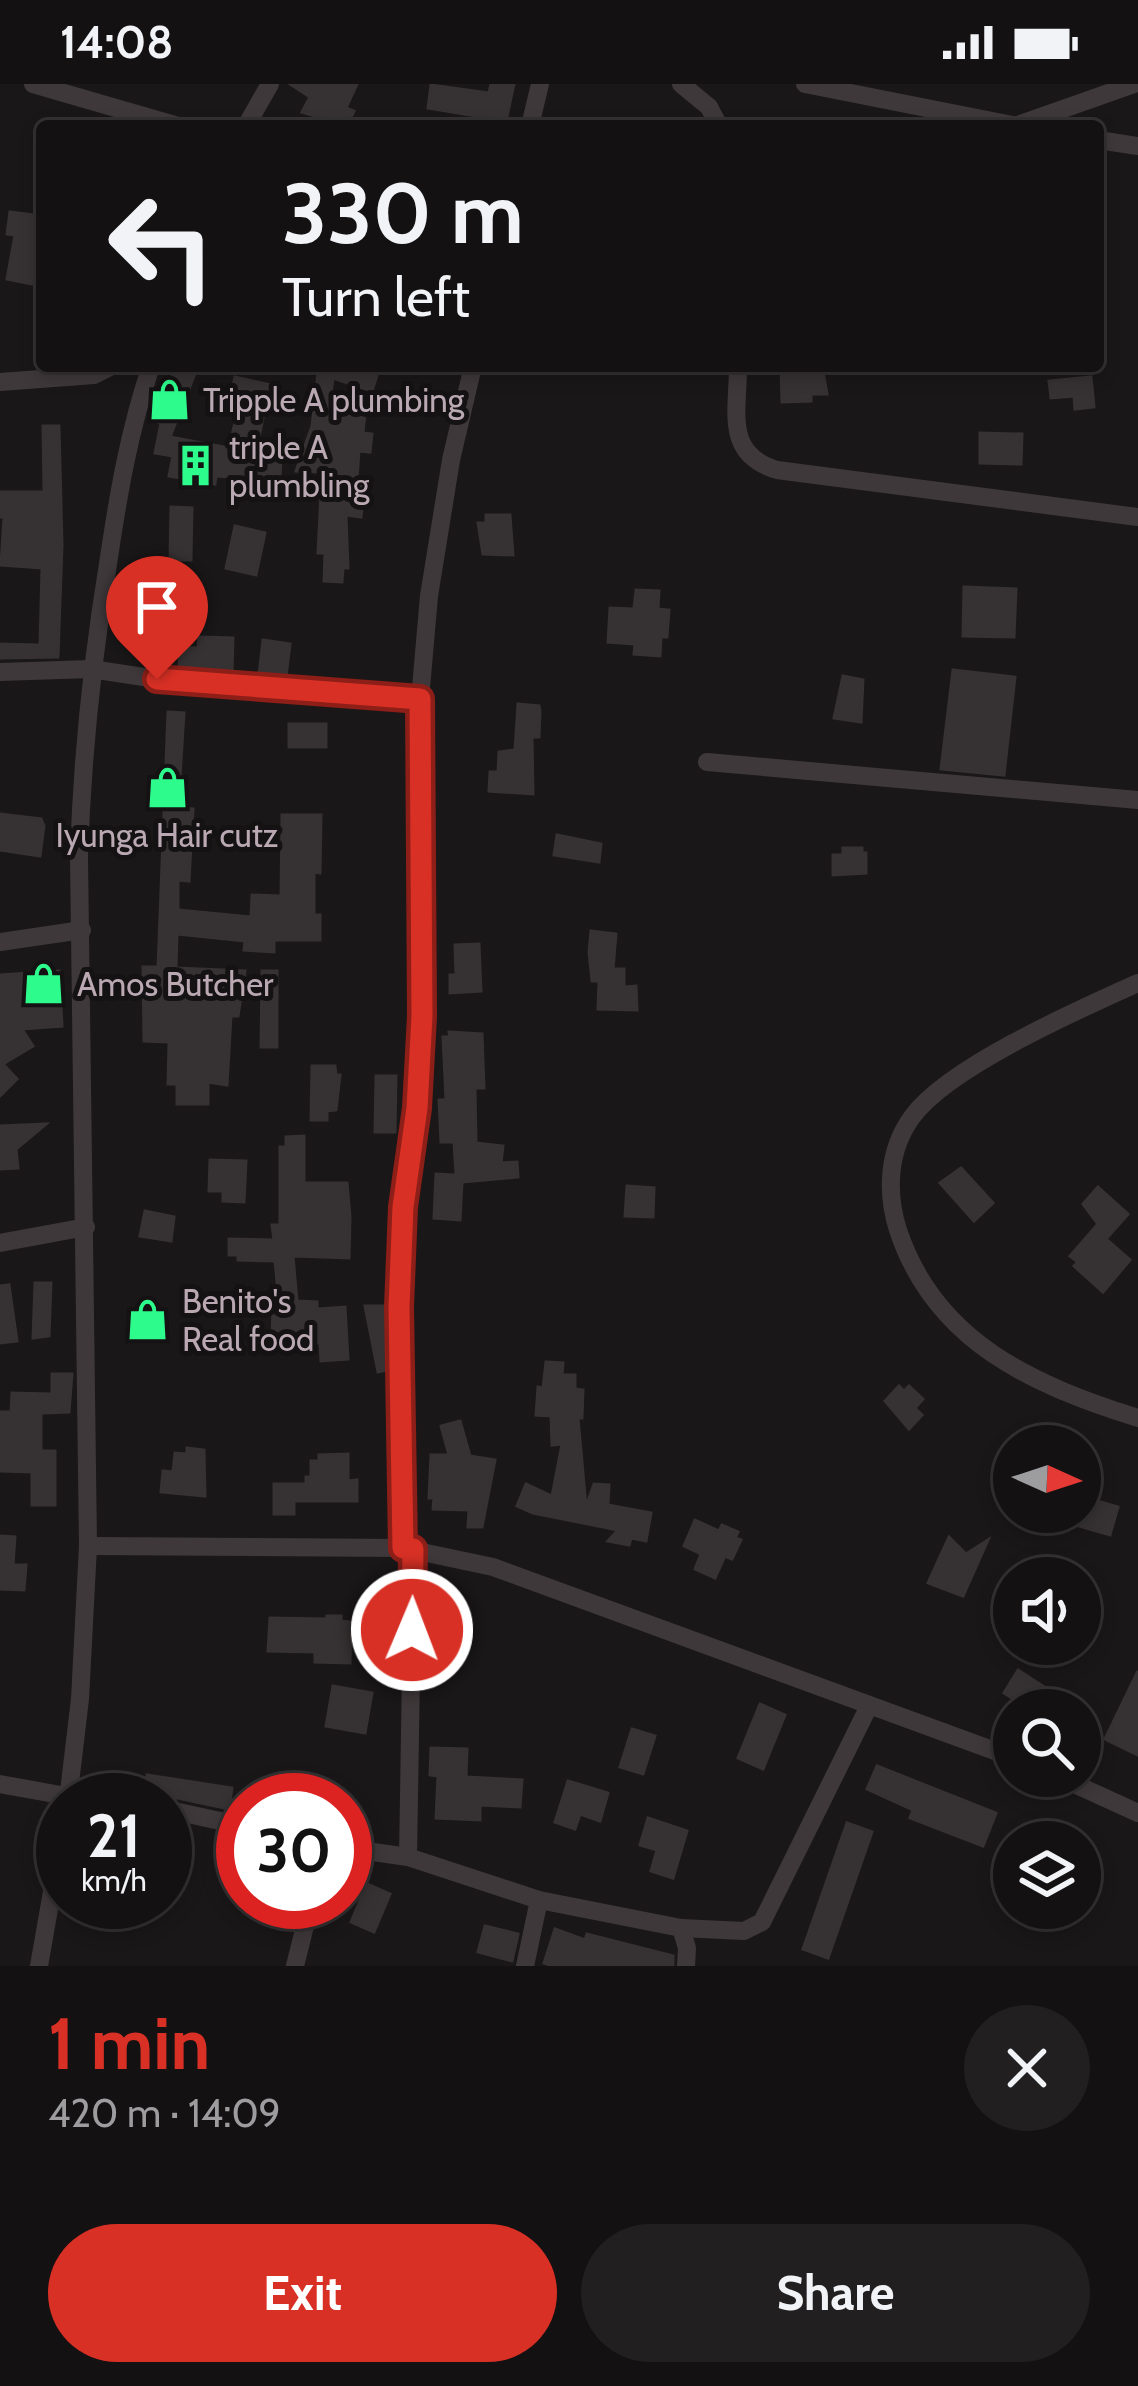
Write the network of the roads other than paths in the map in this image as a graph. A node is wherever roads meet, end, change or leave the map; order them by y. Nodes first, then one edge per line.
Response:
1 (33, 84) edge
2 (270, 84) edge
3 (540, 84) edge
4 (681, 84) edge
5 (806, 84) edge
6 (1134, 84) edge
7 (844, 88) edge
8 (157, 120) edge
9 (249, 120) edge
10 (531, 120) edge
11 (716, 120) edge
12 (989, 120) edge
13 (1033, 120) edge
14 (1104, 141) edge
15 (1138, 146) edge
16 (98, 372) edge
17 (149, 372) edge
18 (472, 372) edge
19 (738, 372) edge
20 (0, 382) edge
21 (1138, 517) edge
22 (91, 669) junction
23 (0, 672) edge
24 (420, 699) junction
25 (706, 762) dead end
26 (1138, 800) edge
27 (82, 930) junction
28 (0, 942) edge
29 (1138, 983) edge
30 (86, 1227) junction
31 (0, 1243) edge
32 (1138, 1418) edge
33 (88, 1546) junction
34 (408, 1548) junction
35 (868, 1708) junction
36 (993, 1751) edge
37 (76, 1773) edge
38 (0, 1784) edge
39 (36, 1791) edge
40 (1101, 1796) edge
41 (1138, 1813) edge
42 (372, 1851) edge
43 (408, 1857) junction
44 (538, 1900) junction
45 (681, 1928) junction
46 (45, 1929) edge
47 (304, 1929) edge
48 (39, 1966) edge
49 (295, 1966) edge
50 (524, 1966) edge
51 (686, 1966) edge

1 - 8 street
2 - 9 street
3 - 10 street
4 - 11 street
5 - 7 street
6 - 13 street
7 - 12 street
14 - 15 street
16 - 20 street
17 - 22 street
18 - 24 street
19 - 21 street
22 - 23 street
22 - 24 street
22 - 27 street
24 - 34 street
25 - 26 street
27 - 28 street
27 - 30 street
29 - 32 street
30 - 31 street
30 - 33 street
33 - 34 street
33 - 37 street
34 - 35 street
34 - 43 street
35 - 36 street
35 - 45 street
38 - 39 street
40 - 41 street
42 - 43 street
43 - 44 street
44 - 45 street
44 - 50 street
45 - 51 street
46 - 48 street
47 - 49 street

